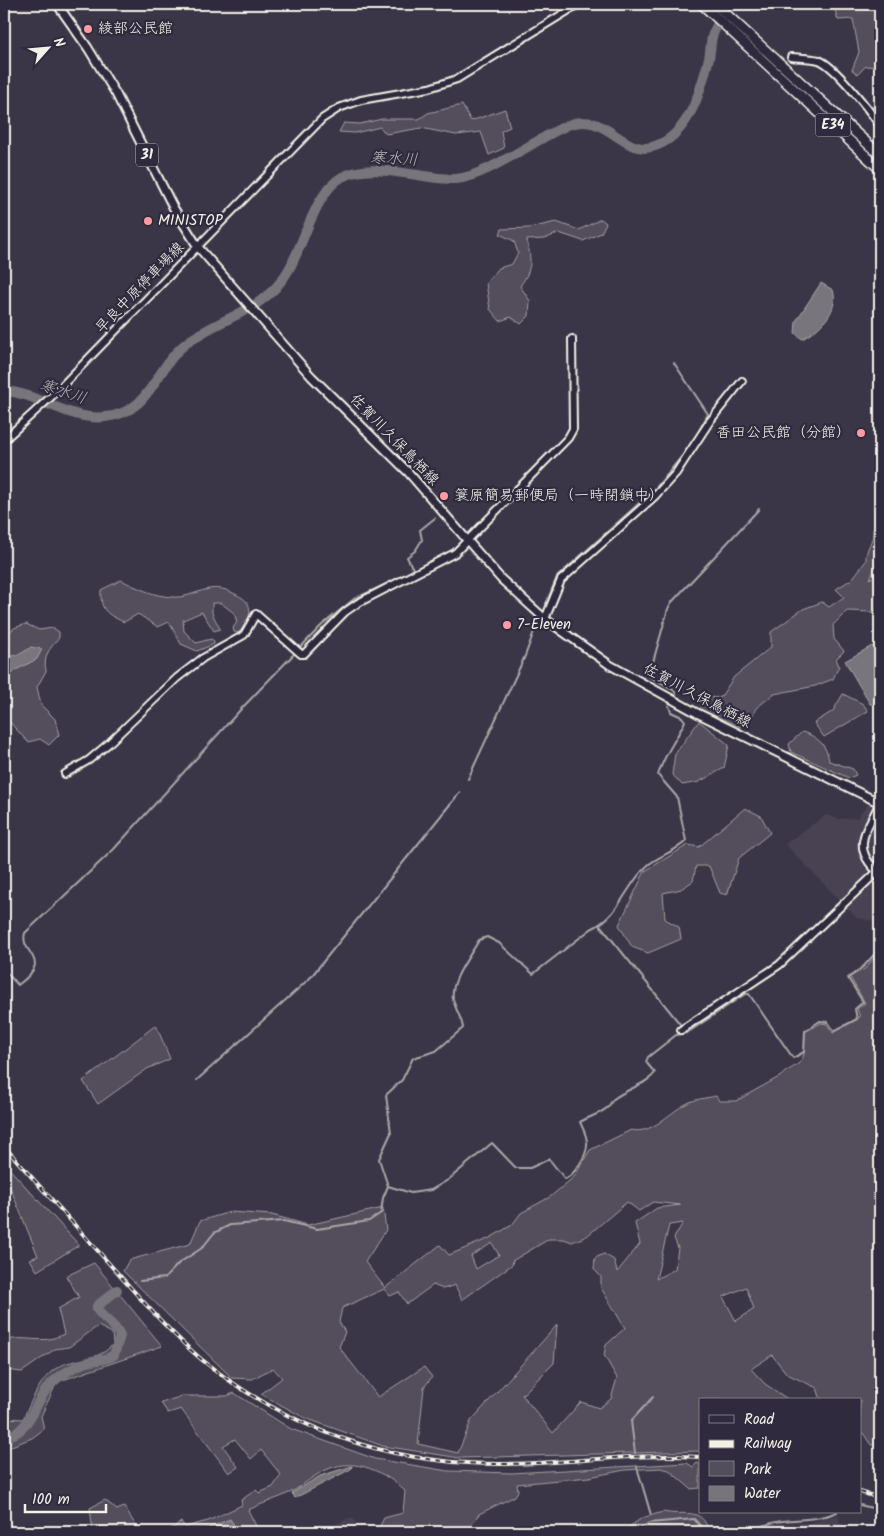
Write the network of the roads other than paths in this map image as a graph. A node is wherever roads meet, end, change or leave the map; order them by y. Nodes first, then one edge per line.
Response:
1 (57, 4) edge
2 (579, 4) edge
3 (702, 4) edge
4 (715, 4) edge
5 (791, 57) dead end
6 (880, 126) edge
7 (880, 155) edge
8 (880, 168) edge
9 (198, 246) junction
10 (572, 339) dead end
11 (742, 381) dead end
12 (4, 440) edge
13 (468, 542) junction
14 (545, 620) junction
15 (65, 774) dead end
16 (880, 803) edge
17 (879, 873) edge
18 (680, 1030) dead end

1 - 9 main road, 佐賀川久保鳥栖線 / 31
2 - 9 street, 早良中原停車場線
3 - 8 highway, E34
4 - 7 highway, E34
5 - 6 street
9 - 12 street, 早良中原停車場線
9 - 13 main road, 佐賀川久保鳥栖線 / 31
10 - 13 street
11 - 14 street
13 - 14 main road, 佐賀川久保鳥栖線 / 31
13 - 15 street
14 - 16 main road, 佐賀川久保鳥栖線 / 31
16 - 17 street
17 - 18 street

